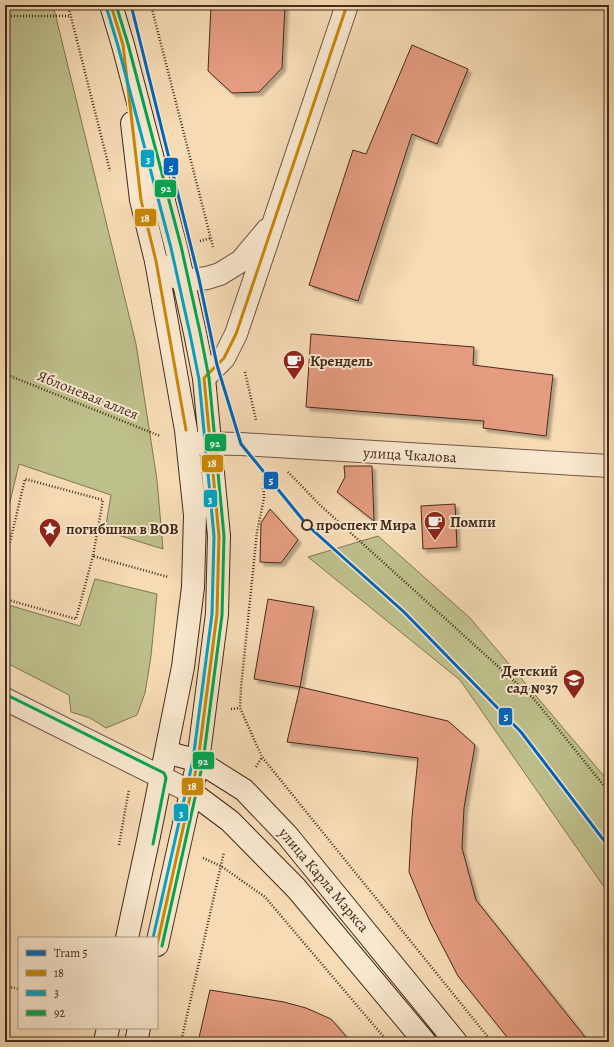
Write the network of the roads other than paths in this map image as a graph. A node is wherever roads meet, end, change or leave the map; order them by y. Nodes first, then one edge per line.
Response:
1 (112, 5) edge
2 (347, 5) edge
3 (124, 45) junction
4 (273, 223) junction
5 (156, 261) junction
6 (184, 281) junction
7 (204, 378) junction
8 (187, 443) junction
9 (211, 444) junction
10 (609, 466) edge
11 (5, 698) edge
12 (166, 752) junction
13 (198, 761) junction
14 (161, 777) junction
15 (190, 792) junction
16 (127, 937) edge
17 (158, 940) edge
18 (108, 1029) edge
19 (139, 1029) edge
20 (105, 1042) edge
21 (136, 1042) edge
22 (425, 1042) edge
23 (456, 1042) edge

1 - 3 main road
2 - 4 main road
3 - 5 main road
3 - 6 main road
4 - 6 main road
4 - 7 main road
5 - 6 main road
5 - 8 main road
6 - 7 main road
7 - 9 main road
8 - 9 main road, улица Чкалова
8 - 12 main road
9 - 10 main road, улица Чкалова
9 - 13 main road
11 - 14 main road, улица Карла Маркса
12 - 13 main road, улица Карла Маркса
12 - 14 main road
13 - 15 main road
13 - 23 main road, улица Карла Маркса
14 - 15 main road, улица Карла Маркса
14 - 16 main road
15 - 17 main road
15 - 22 main road, улица Карла Маркса
18 - 20 main road
19 - 21 main road

